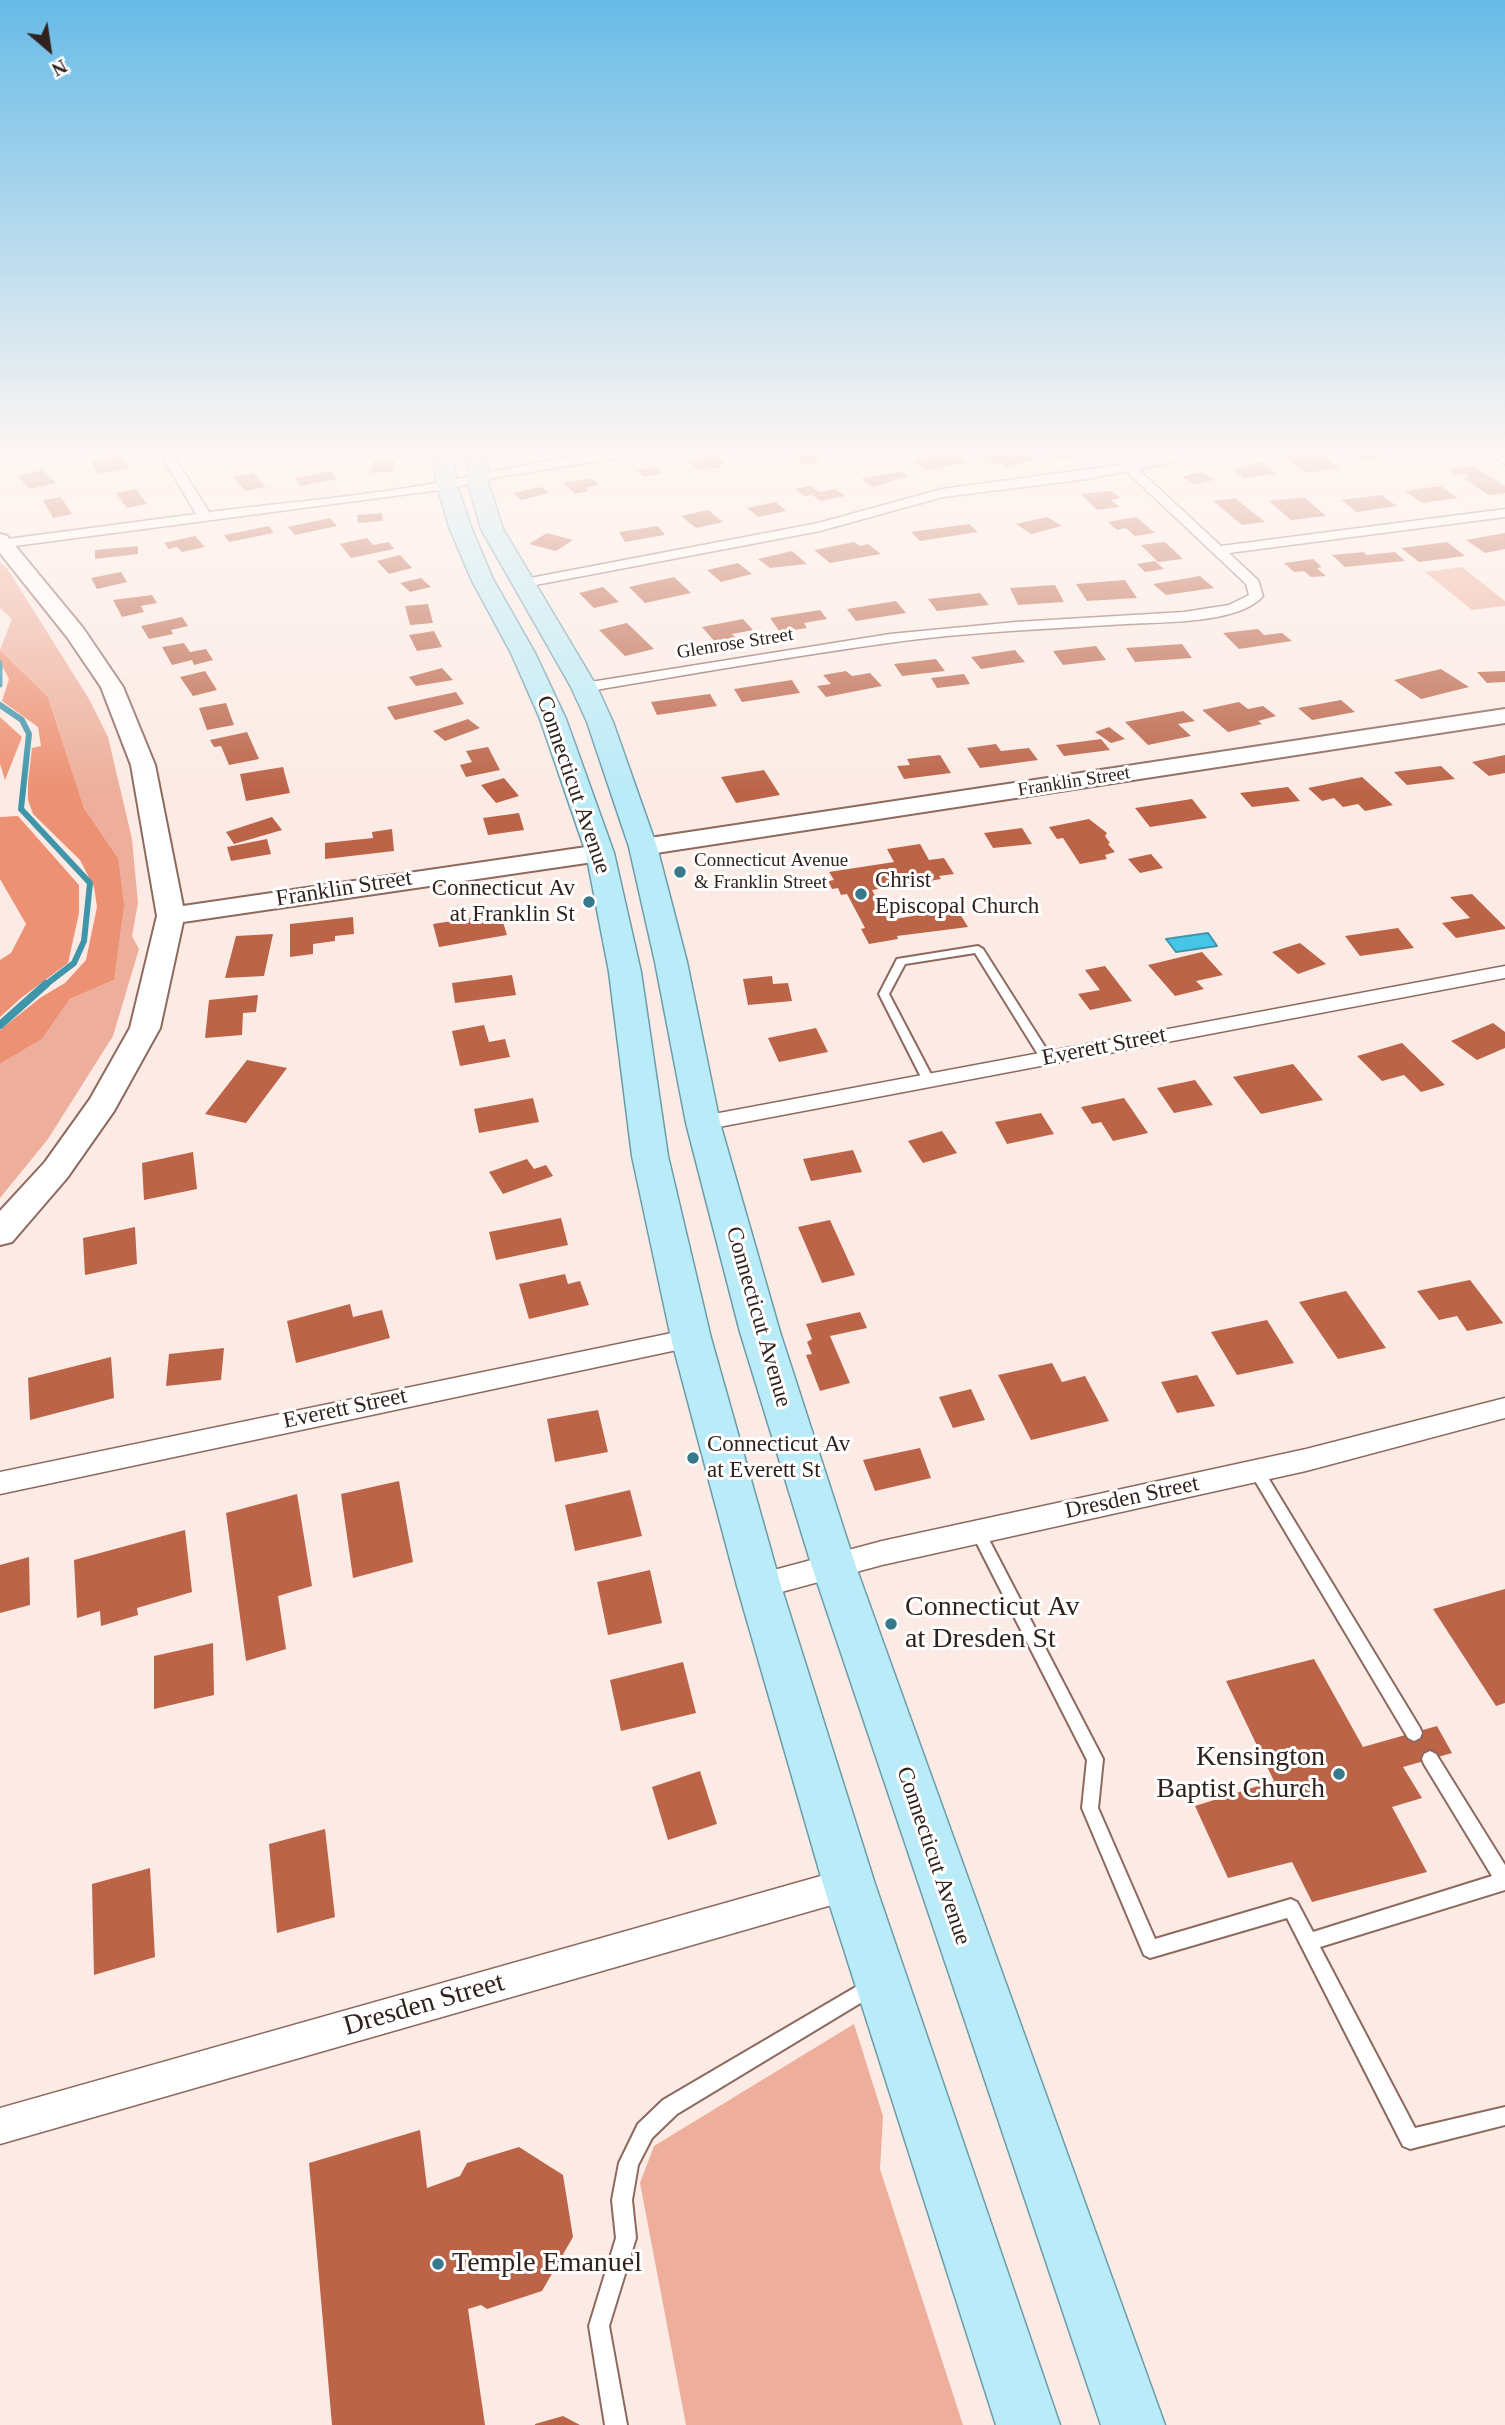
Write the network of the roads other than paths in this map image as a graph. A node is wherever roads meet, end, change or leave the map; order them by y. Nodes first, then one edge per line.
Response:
1 (18, 564) edge
2 (476, 564) edge
3 (513, 564) edge
4 (624, 564) edge
5 (1234, 564) edge
6 (525, 583) junction
7 (1184, 616) joint
8 (584, 687) junction
9 (1505, 716) edge
10 (573, 771) junction
11 (642, 847) junction
12 (600, 853) junction
13 (171, 916) junction
14 (661, 919) junction
15 (1505, 972) edge
16 (1046, 1058) junction
17 (928, 1080) junction
18 (703, 1123) junction
19 (0, 1233) edge
20 (691, 1338) junction
21 (1505, 1408) edge
22 (1256, 1470) junction
23 (0, 1483) edge
24 (978, 1532) junction
25 (834, 1567) junction
26 (759, 1586) junction
27 (1414, 1732) dead end
28 (1430, 1759) dead end
29 (849, 1884) junction
30 (1311, 1941) junction
31 (880, 1981) junction
32 (1505, 2116) edge
33 (0, 2126) edge
34 (616, 2425) edge
35 (1028, 2425) edge
36 (1133, 2425) edge

1 - 13 street
2 - 10 main road, Connecticut Avenue
3 - 6 main road, Connecticut Avenue
4 - 6 street
5 - 7 street
6 - 8 main road, Connecticut Avenue
7 - 8 street, Glenrose Street
8 - 11 main road, Connecticut Avenue
9 - 11 street, Franklin Street
10 - 11 main road
10 - 12 main road, Connecticut Avenue
11 - 14 main road, Connecticut Avenue
12 - 13 street, Franklin Street
12 - 14 main road
12 - 20 main road, Connecticut Avenue
13 - 19 street
14 - 18 main road, Connecticut Avenue
15 - 16 street, Everett Street
16 - 17 street, Everett Street
16 - 17 lane
17 - 18 street, Everett Street
18 - 25 main road, Connecticut Avenue
20 - 23 street, Everett Street
20 - 26 main road, Connecticut Avenue
21 - 22 street, Dresden Street
22 - 24 street, Dresden Street
22 - 27 lane
24 - 25 street, Dresden Street
24 - 30 lane
25 - 26 street, Dresden Street
25 - 36 main road, Connecticut Avenue
26 - 29 main road, Connecticut Avenue
28 - 30 lane
29 - 31 main road, Connecticut Avenue
29 - 33 street, Dresden Street
30 - 32 lane
31 - 34 lane
31 - 35 main road, Connecticut Avenue

